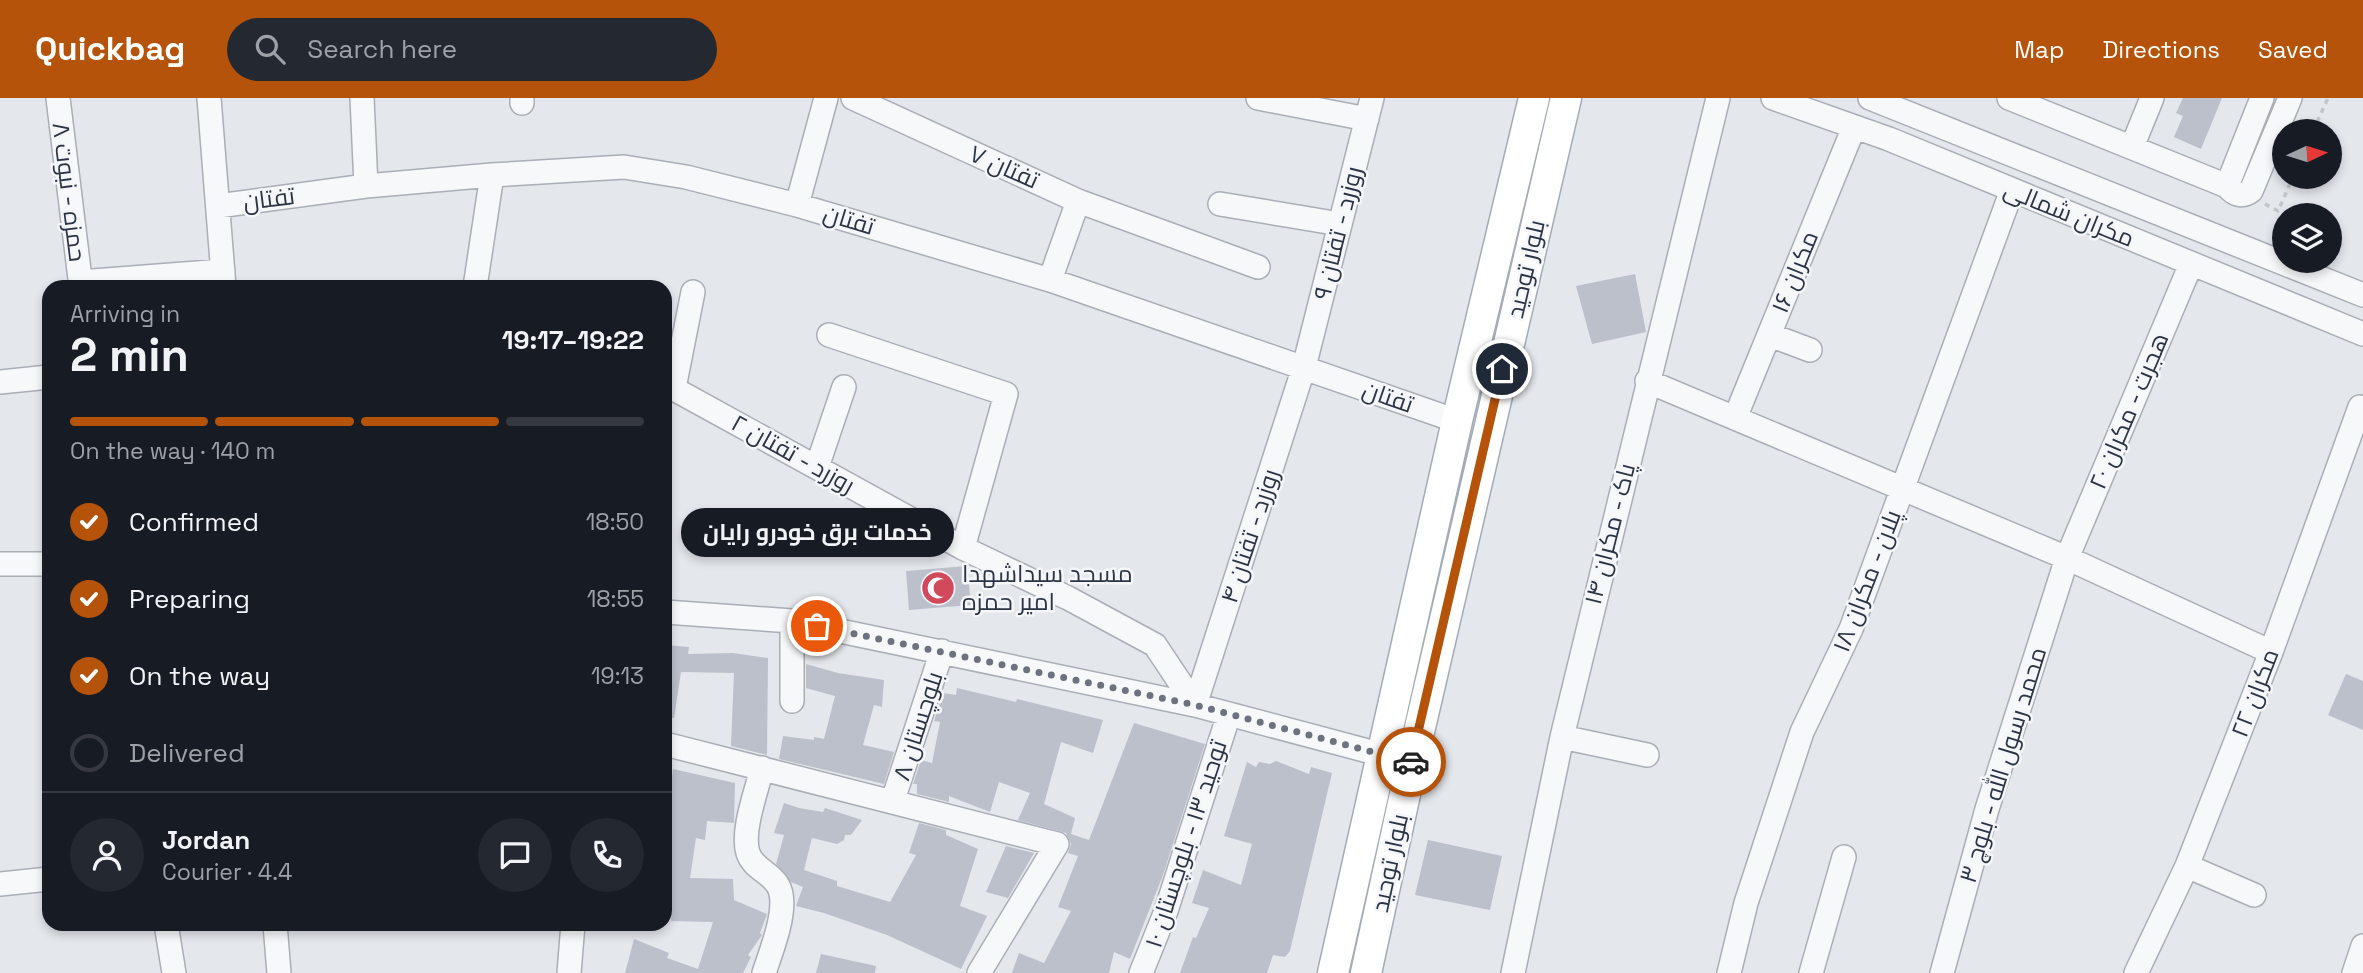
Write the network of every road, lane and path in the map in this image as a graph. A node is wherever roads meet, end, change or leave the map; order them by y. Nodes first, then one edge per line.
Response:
1 (58, 98) edge
2 (209, 98) edge
3 (362, 98) edge
4 (826, 98) edge
5 (853, 98) edge
6 (1258, 98) edge
7 (1534, 98) edge
8 (1566, 98) edge
9 (1718, 98) edge
10 (1773, 98) edge
11 (1870, 98) edge
12 (2009, 98) edge
13 (2152, 98) edge
14 (2262, 98) edge
15 (2290, 98) edge
16 (2328, 98) edge
17 (1369, 109) edge
18 (2318, 119) edge
19 (1854, 127) junction
20 (2132, 147) junction
21 (492, 175) junction
22 (366, 186) junction
23 (2288, 189) edge
24 (2012, 190) junction
25 (2241, 190) junction
26 (1079, 201) junction
27 (1220, 204) dead end
28 (797, 205) junction
29 (218, 206) junction
30 (1340, 224) junction
31 (2191, 264) junction
32 (1258, 267) dead end
33 (224, 279) edge
34 (81, 280) edge
35 (195, 280) edge
36 (476, 280) edge
37 (1050, 280) junction
38 (693, 292) dead end
39 (2363, 295) edge
40 (2363, 334) edge
41 (829, 335) dead end
42 (1770, 335) junction
43 (1810, 350) dead end
44 (1304, 368) junction
45 (672, 374) edge
46 (42, 378) edge
47 (1647, 381) junction
48 (0, 382) edge
49 (844, 387) dead end
50 (672, 388) edge
51 (2360, 407) dead end
52 (1735, 418) junction
53 (1457, 421) junction
54 (817, 467) junction
55 (1903, 489) junction
56 (963, 548) junction
57 (2067, 558) junction
58 (0, 564) edge
59 (42, 564) edge
60 (672, 612) edge
61 (792, 621) junction
62 (942, 651) junction
63 (2271, 652) junction
64 (792, 701) dead end
65 (1195, 705) junction
66 (1229, 714) junction
67 (1562, 737) junction
68 (672, 746) edge
69 (1382, 755) junction
70 (1647, 755) dead end
71 (1412, 762) junction
72 (762, 768) junction
73 (893, 800) junction
74 (1844, 857) dead end
75 (2187, 866) junction
76 (42, 880) edge
77 (0, 884) edge
78 (2254, 895) dead end
79 (167, 931) edge
80 (276, 931) edge
81 (572, 931) edge
82 (2363, 946) edge
83 (174, 973) edge
84 (279, 973) edge
85 (569, 973) edge
86 (764, 973) edge
87 (979, 973) edge
88 (1141, 973) edge
89 (1333, 973) edge
90 (1366, 973) edge
91 (1513, 973) edge
92 (1729, 973) edge
93 (1811, 973) edge
94 (1942, 973) edge
95 (2136, 973) edge
96 (2354, 973) edge

1 - 34 street, حمزه - نبوت ۸
2 - 29 street
3 - 22 street
4 - 28 street
5 - 26 street, تفتان ۷
6 - 17 street
7 - 53 main road, بلوار توحید
8 - 71 main road, بلوار توحید
9 - 47 street, پاک - مکران ۱۴
10 - 19 street, مکران شمالی
11 - 39 street, مکران شمالی
12 - 20 street
13 - 20 street
14 - 25 street
15 - 25 street
16 - 18 path
17 - 30 street, روزرد - تفتان ۹
19 - 24 street, مکران شمالی
19 - 42 street, مکران ۱۶
20 - 25 street
21 - 22 street, تفتان
21 - 28 street, تفتان
21 - 36 street
22 - 29 street, تفتان
23 - 25 path
24 - 31 street, مکران شمالی
24 - 55 street, پلان - مکران ۱۸
26 - 32 street, تفتان ۷
26 - 37 street
27 - 30 street
28 - 37 street, تفتان
29 - 33 street
30 - 44 street, روزرد - تفتان ۹
31 - 40 street, مکران شمالی
31 - 57 street, هجرت - مکران ۲۰
33 - 35 street
37 - 44 street, تفتان
38 - 45 street
41 - 56 street
42 - 43 street
42 - 52 street, مکران ۱۶
44 - 53 street, تفتان
44 - 65 street, روزرد - تفتان ۴
46 - 48 street
47 - 52 street
47 - 67 street, پاک - مکران ۱۴
49 - 54 street
50 - 54 street, روزرد - تفتان ۲
51 - 63 street, مکران ۲۲
52 - 55 street
53 - 69 main road, بلوار توحید
54 - 56 street, روزرد - تفتان ۲
55 - 57 street
55 - 92 street, پلان - مکران ۱۸
56 - 65 street, روزرد - تفتان ۲
57 - 63 street
57 - 94 street, محمد رسول الله - بلوچ ۳
58 - 59 street
60 - 61 street
61 - 62 street
61 - 64 street
62 - 65 street
62 - 73 street, بلوچستان ۸
63 - 75 street, مکران ۲۲
65 - 66 street
66 - 69 street
66 - 88 street, توحید ۱۳ - بلوچستان ۱۰
67 - 70 street
67 - 91 street, پاک - مکران ۱۴
68 - 72 street
69 - 71 street
69 - 89 main road, بلوار توحید
71 - 90 main road, بلوار توحید
72 - 73 street
72 - 86 street
73 - 87 street
74 - 93 street
75 - 78 street
75 - 95 street, مکران ۲۲
76 - 77 street
79 - 83 street
80 - 84 street
81 - 85 street
82 - 96 street

